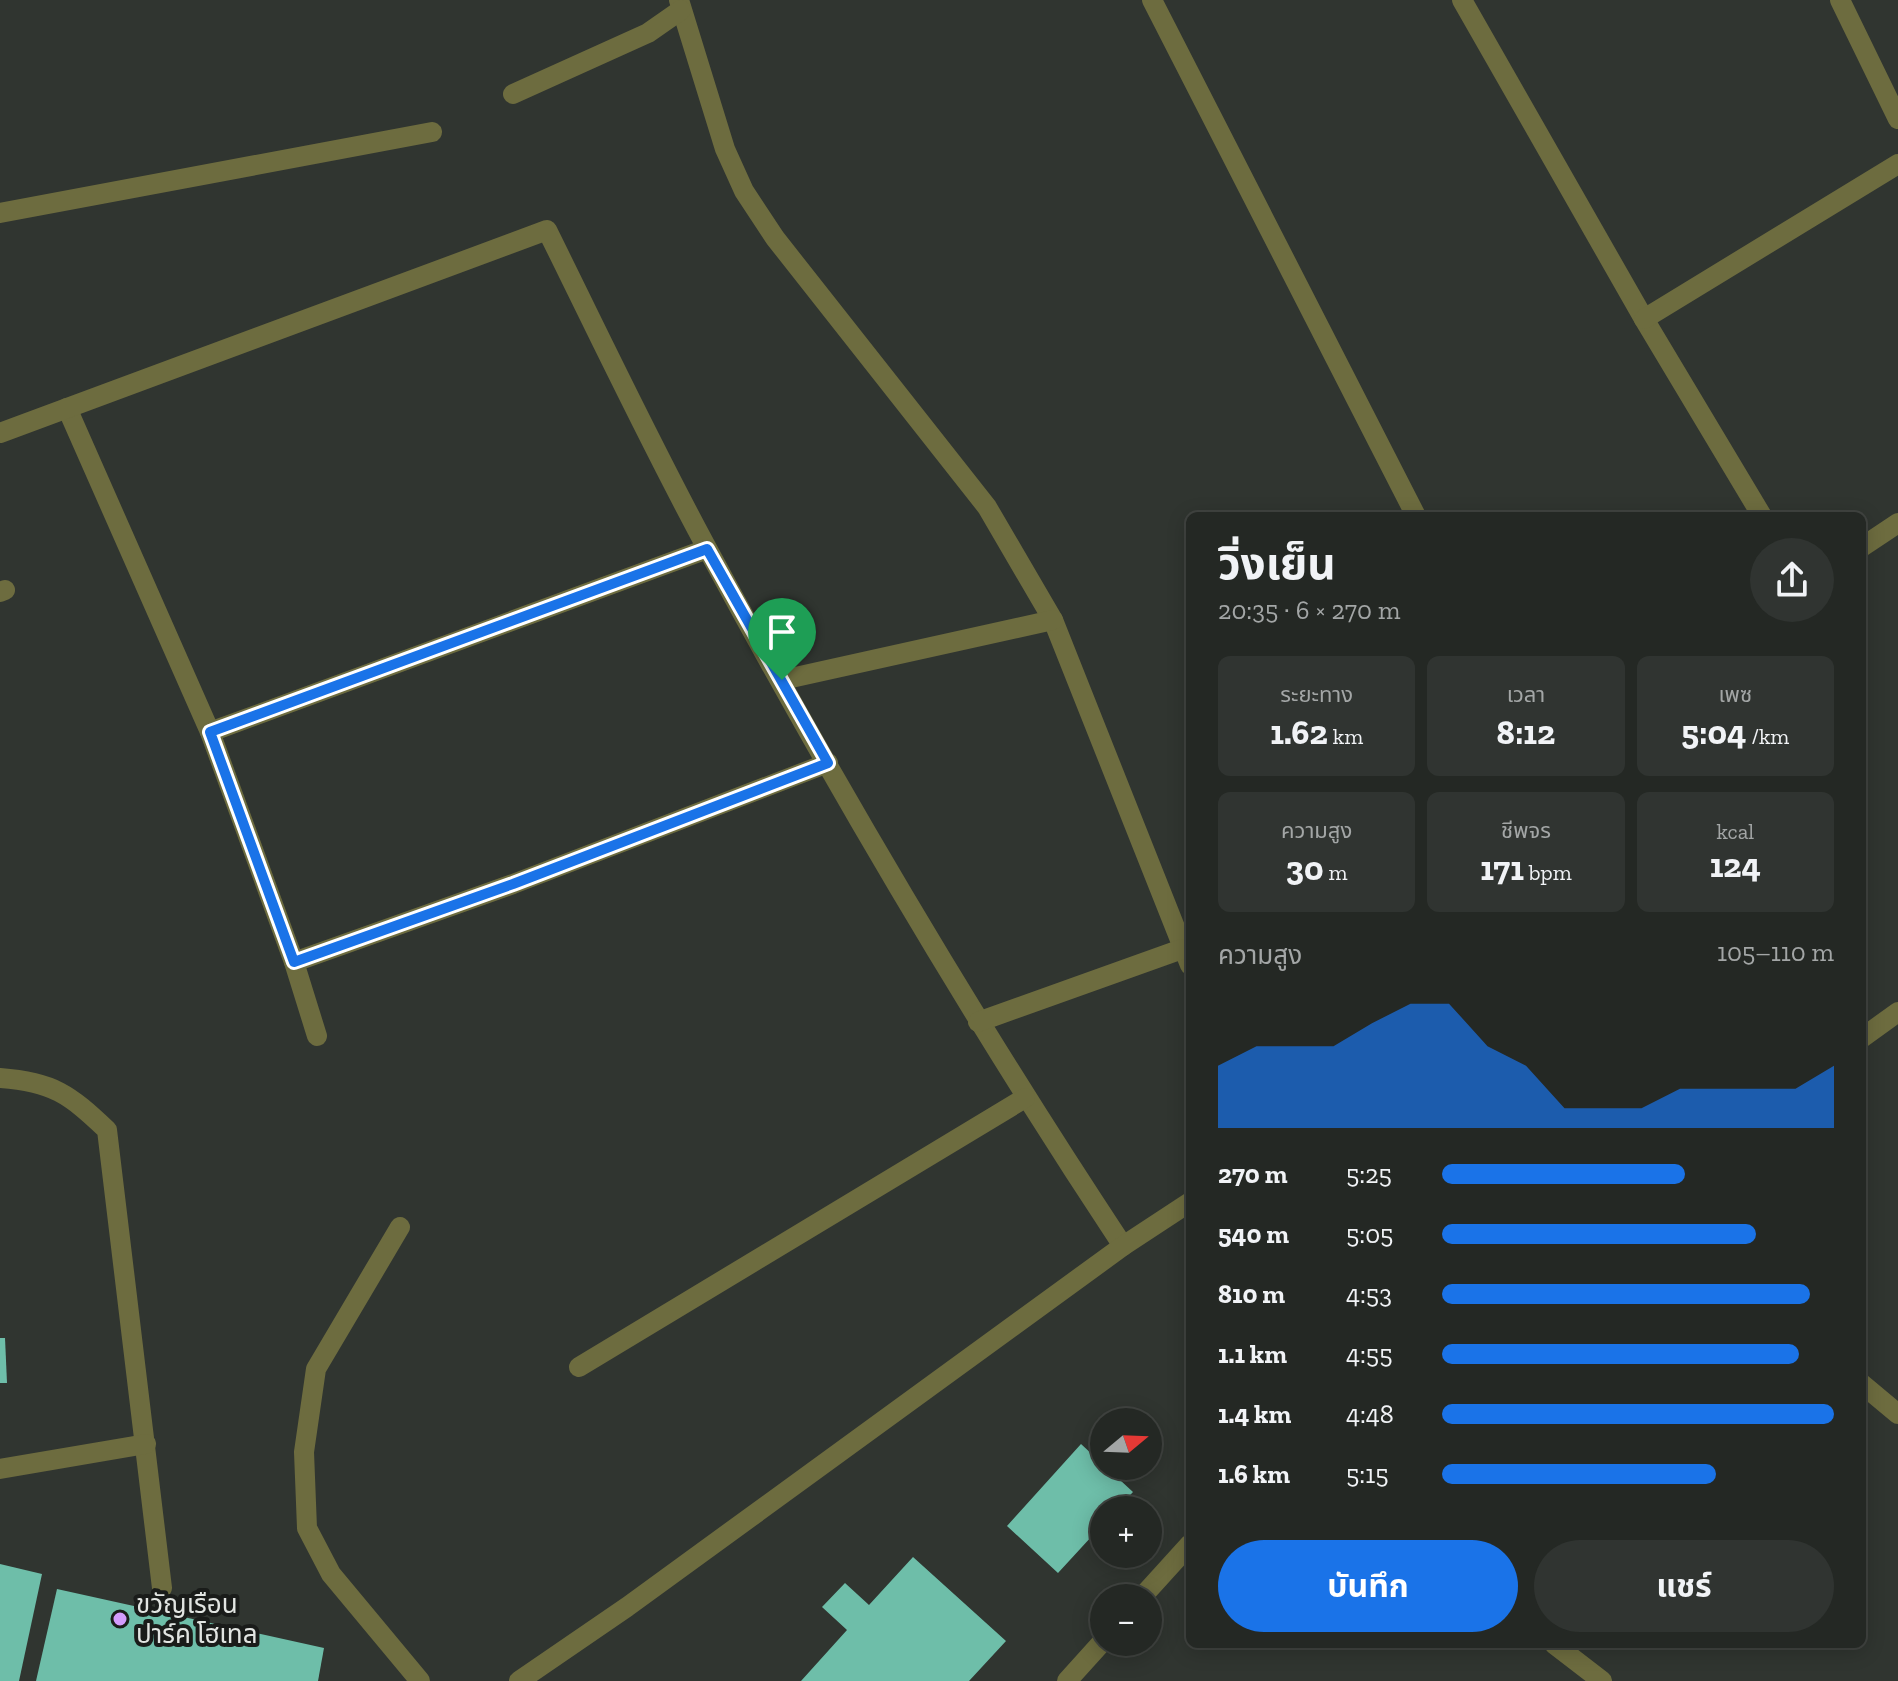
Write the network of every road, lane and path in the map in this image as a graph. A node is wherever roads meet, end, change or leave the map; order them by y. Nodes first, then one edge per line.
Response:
1 (1152, 0) edge
2 (1462, 0) edge
3 (1840, 0) edge
4 (680, 5) edge
5 (513, 94) dead end
6 (1898, 119) edge
7 (432, 132) dead end
8 (1898, 164) edge
9 (0, 213) edge
10 (1644, 319) junction
11 (67, 408) junction
12 (0, 433) edge
13 (1414, 512) edge
14 (1760, 512) edge
15 (1898, 523) edge
16 (1866, 544) edge
17 (707, 549) junction
18 (1053, 620) junction
19 (782, 680) junction
20 (210, 732) junction
21 (828, 763) junction
22 (1186, 957) edge
23 (294, 962) junction
24 (1898, 1012) edge
25 (978, 1022) junction
26 (1866, 1035) edge
27 (317, 1036) dead end
28 (0, 1078) edge
29 (1025, 1098) junction
30 (1186, 1205) edge
31 (400, 1227) dead end
32 (1123, 1246) junction
33 (579, 1367) dead end
34 (1866, 1387) edge
35 (1898, 1414) edge
36 (146, 1444) junction
37 (0, 1469) edge
38 (1186, 1548) edge
39 (1154, 1584) edge
40 (162, 1588) dead end
41 (1559, 1648) edge
42 (1090, 1656) edge
43 (420, 1681) edge
44 (519, 1681) edge
45 (1067, 1681) edge
46 (1602, 1681) edge

1 - 13 street
2 - 10 street
3 - 6 street
4 - 5 street
4 - 18 street
7 - 9 street
8 - 10 street
10 - 14 street
11 - 12 street
11 - 17 street
11 - 20 street
15 - 16 street
17 - 19 street
17 - 20 street
18 - 19 street
18 - 22 street
19 - 21 street
20 - 23 street
21 - 23 street
21 - 25 street
22 - 25 street
23 - 27 street
24 - 26 street
25 - 29 street
28 - 36 street
29 - 32 street
29 - 33 street
30 - 32 street
31 - 43 street
32 - 44 street
34 - 35 street
36 - 37 street
36 - 40 street
38 - 39 street
41 - 46 street
42 - 45 street

